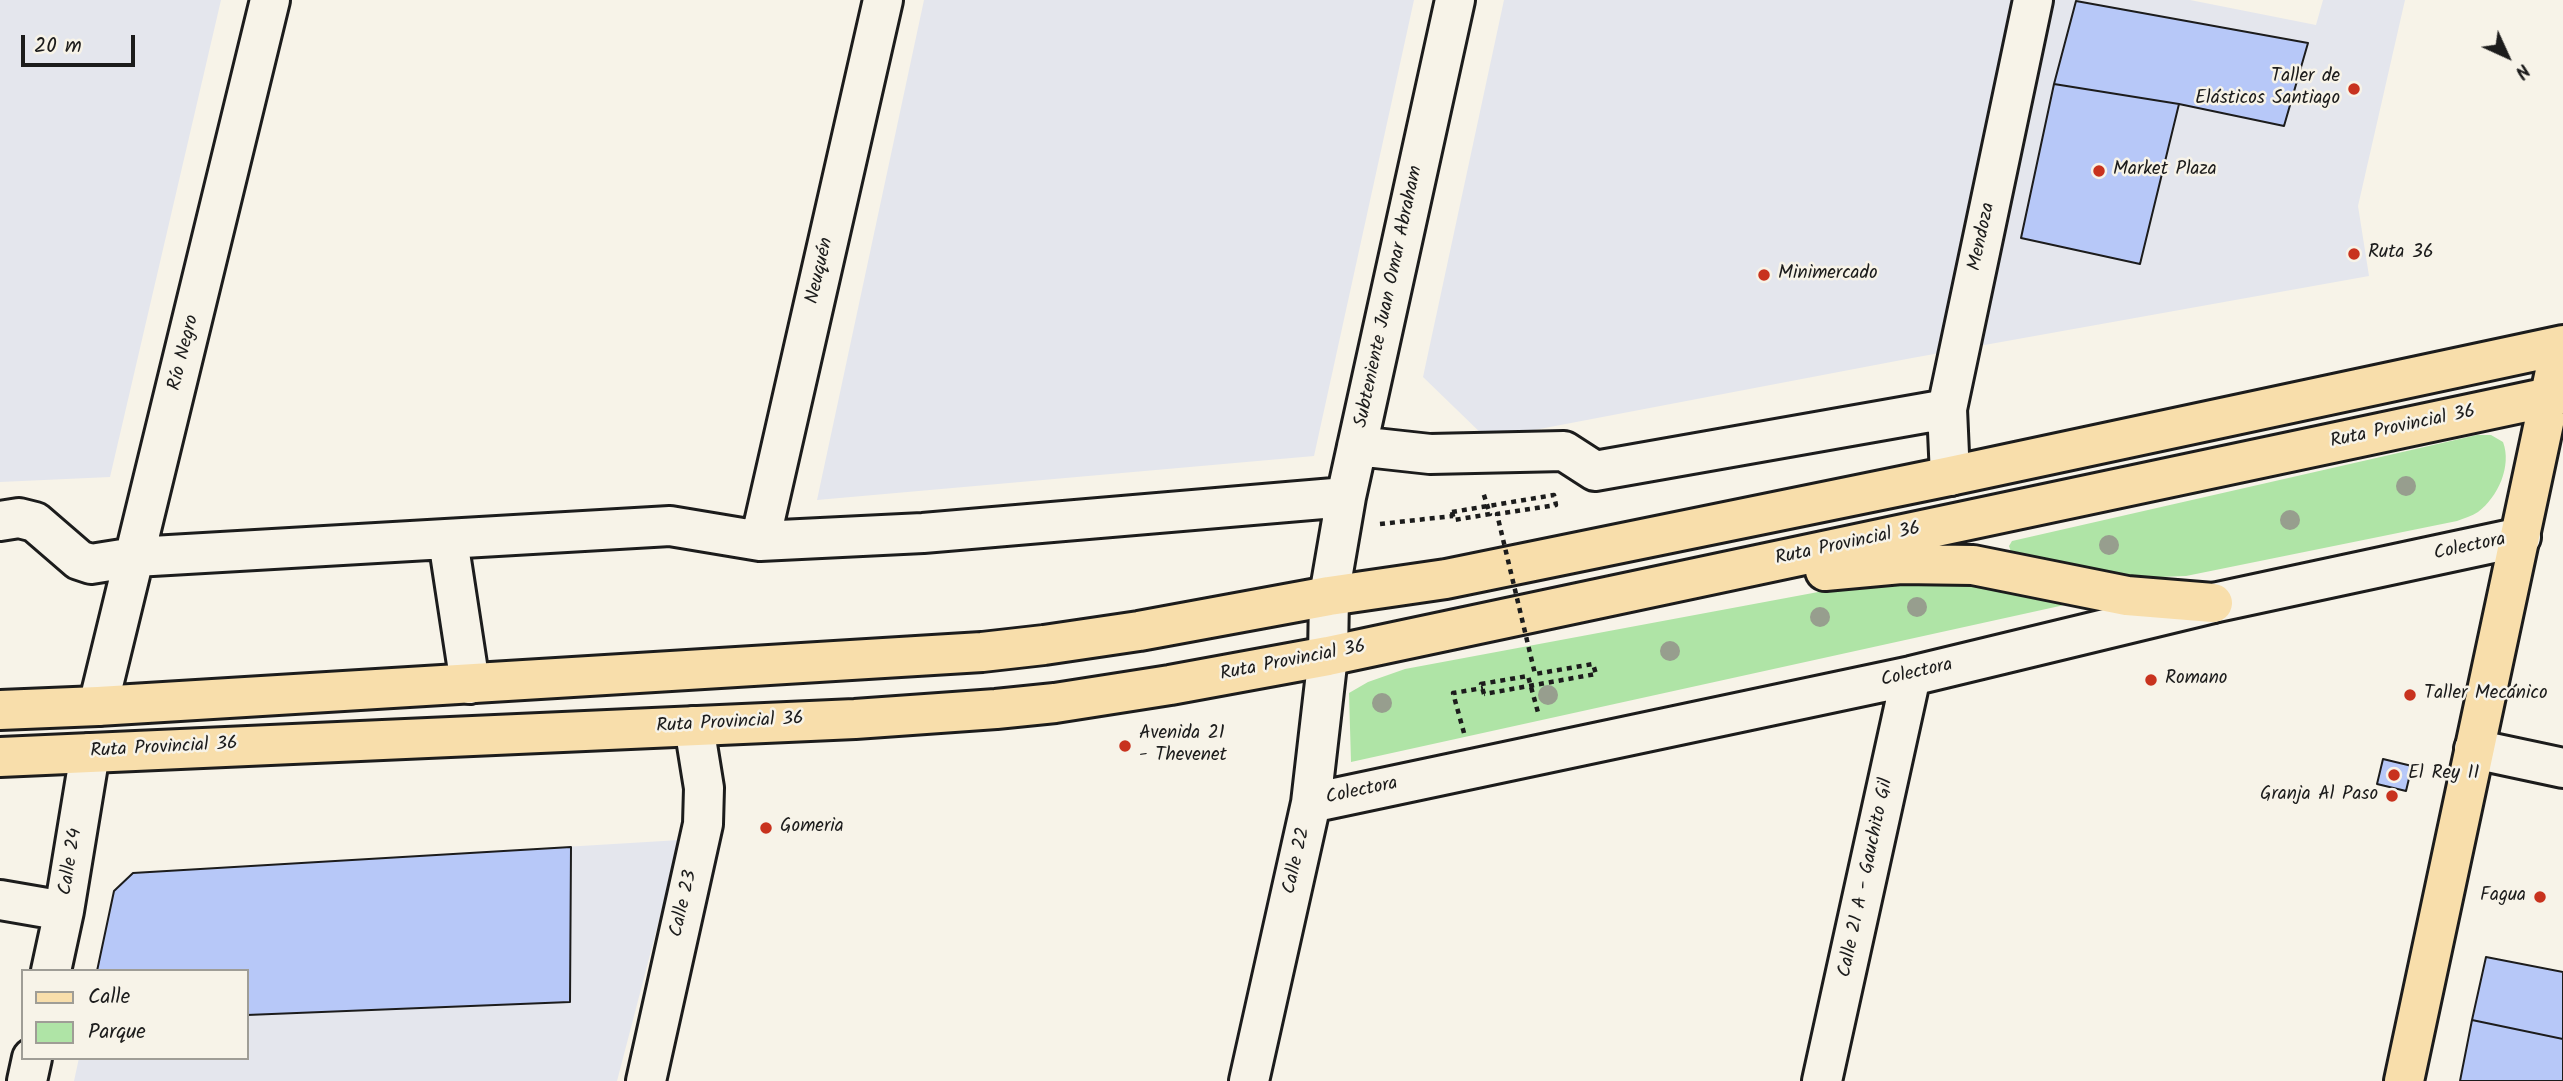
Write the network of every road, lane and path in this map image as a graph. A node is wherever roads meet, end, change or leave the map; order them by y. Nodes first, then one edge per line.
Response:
1 (270, 0) edge
2 (883, 0) edge
3 (1455, 0) edge
4 (2033, 0) edge
5 (2562, 342) edge
6 (2556, 395) edge
7 (1947, 409) junction
8 (1357, 446) junction
9 (1950, 476) junction
10 (1346, 498) junction
11 (1453, 514) junction
12 (1490, 514) dead end
13 (0, 520) edge
14 (1423, 520) dead end
15 (2521, 537) junction
16 (448, 540) junction
17 (760, 541) junction
18 (135, 557) junction
19 (1632, 592) junction
20 (1329, 596) junction
21 (2213, 603) junction
22 (1328, 656) junction
23 (1528, 676) dead end
24 (1911, 676) junction
25 (470, 684) junction
26 (1483, 691) junction
27 (1452, 693) dead end
28 (98, 706) junction
29 (0, 710) edge
30 (694, 726) junction
31 (2474, 749) junction
32 (90, 753) junction
33 (0, 757) edge
34 (2563, 768) edge
35 (1311, 803) junction
36 (0, 900) edge
37 (64, 911) junction
38 (51, 969) edge
39 (32, 1060) edge
40 (27, 1081) edge
41 (646, 1081) edge
42 (1248, 1081) edge
43 (1822, 1081) edge
44 (2404, 1081) edge

1 - 18 street, Río Negro
2 - 17 street, Neuquén
3 - 8 street, Subteniente Juan Omar Abraham
4 - 7 street, Mendoza
5 - 6 main road
5 - 9 main road
6 - 15 main road
6 - 19 main road, Ruta Provincial 36
7 - 8 street
7 - 9 street, Mendoza
8 - 10 street, Subteniente Juan Omar Abraham
9 - 20 main road
10 - 17 street
10 - 20 street, Subteniente Juan Omar Abraham
11 - 12 path
11 - 14 path
11 - 26 path, bridge
13 - 18 street
15 - 21 street, Colectora
15 - 31 main road
16 - 17 street
16 - 18 street
16 - 25 street
18 - 28 street, Río Negro
19 - 21 main road
19 - 22 main road, Ruta Provincial 36
20 - 22 street, Calle 22
20 - 25 main road
21 - 24 street, Colectora
22 - 30 main road, Ruta Provincial 36
22 - 35 street, Calle 22
23 - 26 path
24 - 35 street, Colectora
24 - 43 street, Calle 21 A - Gauchito Gil
25 - 28 main road
26 - 27 path
28 - 29 main road
30 - 32 main road, Ruta Provincial 36
30 - 41 street, Calle 23
31 - 34 street
31 - 44 main road
32 - 33 main road, Ruta Provincial 36
32 - 37 street, Calle 24
35 - 42 street, Calle 22
36 - 37 street
37 - 38 street, Calle 24
39 - 40 street

